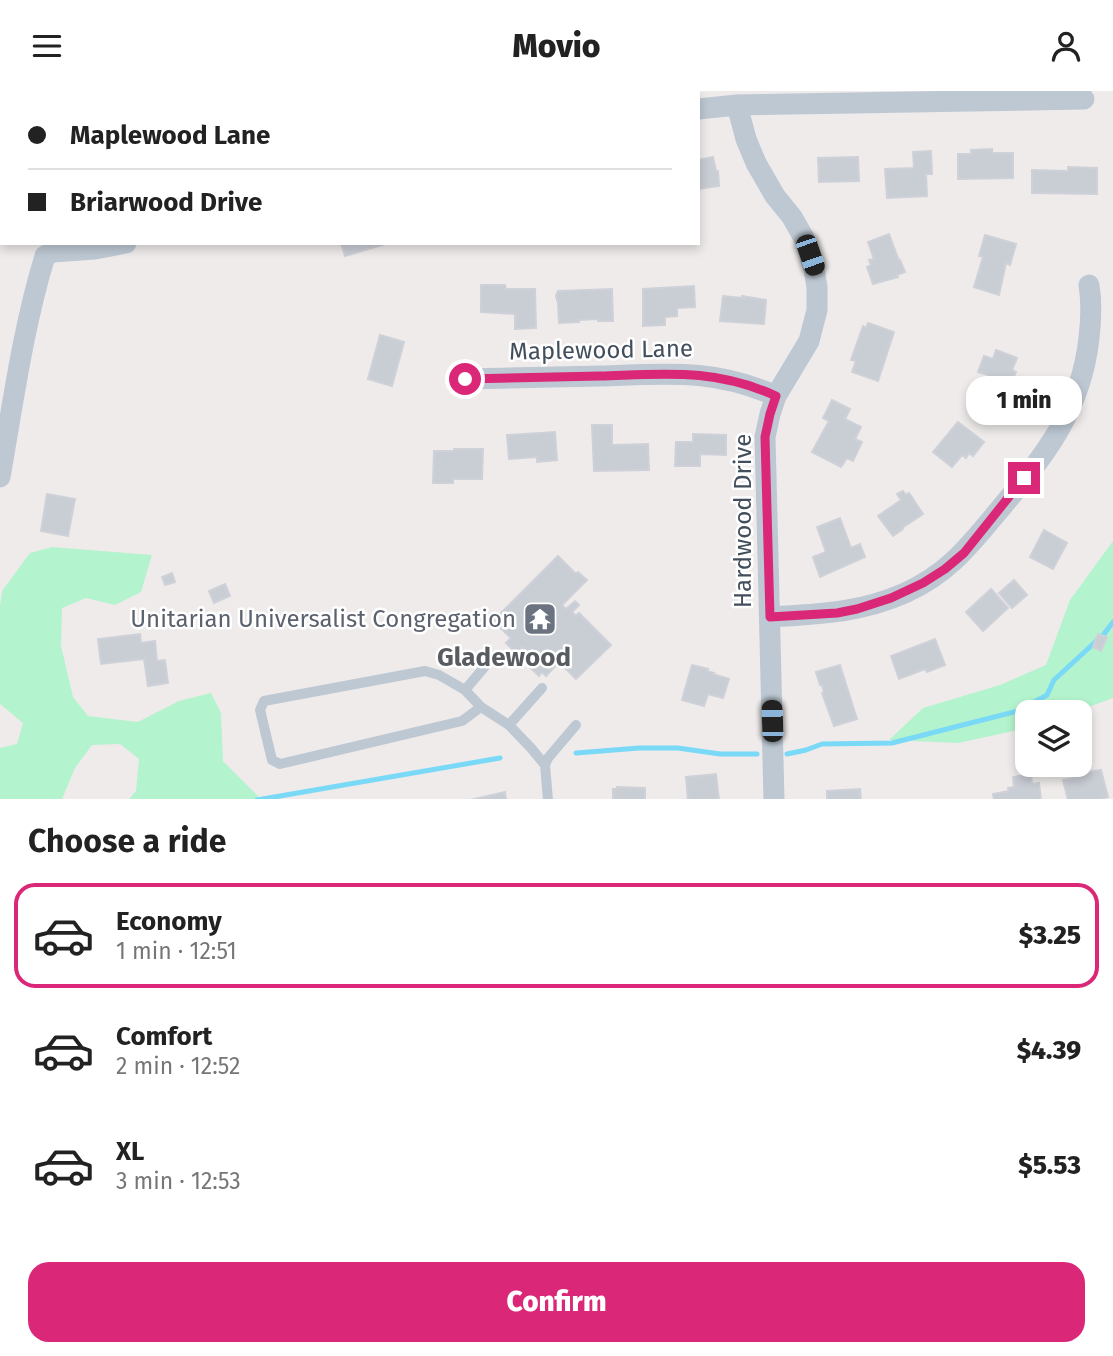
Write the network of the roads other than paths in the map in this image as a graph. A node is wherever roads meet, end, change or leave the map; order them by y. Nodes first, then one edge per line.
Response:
1 (1084, 99) dead end
2 (737, 105) junction
3 (700, 109) edge
4 (115, 245) edge
5 (46, 250) edge
6 (1089, 285) dead end
7 (465, 379) dead end
8 (776, 396) junction
9 (0, 477) edge
10 (770, 617) junction
11 (492, 659) dead end
12 (542, 688) dead end
13 (465, 690) junction
14 (481, 708) junction
15 (509, 725) junction
16 (576, 725) dead end
17 (545, 765) junction
18 (548, 799) edge
19 (774, 799) edge

1 - 2 street
2 - 3 street
2 - 8 street, Hardwood Drive
4 - 5 street
5 - 9 street
6 - 10 street
7 - 8 street, Maplewood Lane
8 - 10 street, Hardwood Drive
10 - 19 street, Hardwood Drive
11 - 13 lane
12 - 15 lane
13 - 14 lane
13 - 14 lane
14 - 15 lane
15 - 17 lane
16 - 17 lane
17 - 18 lane

